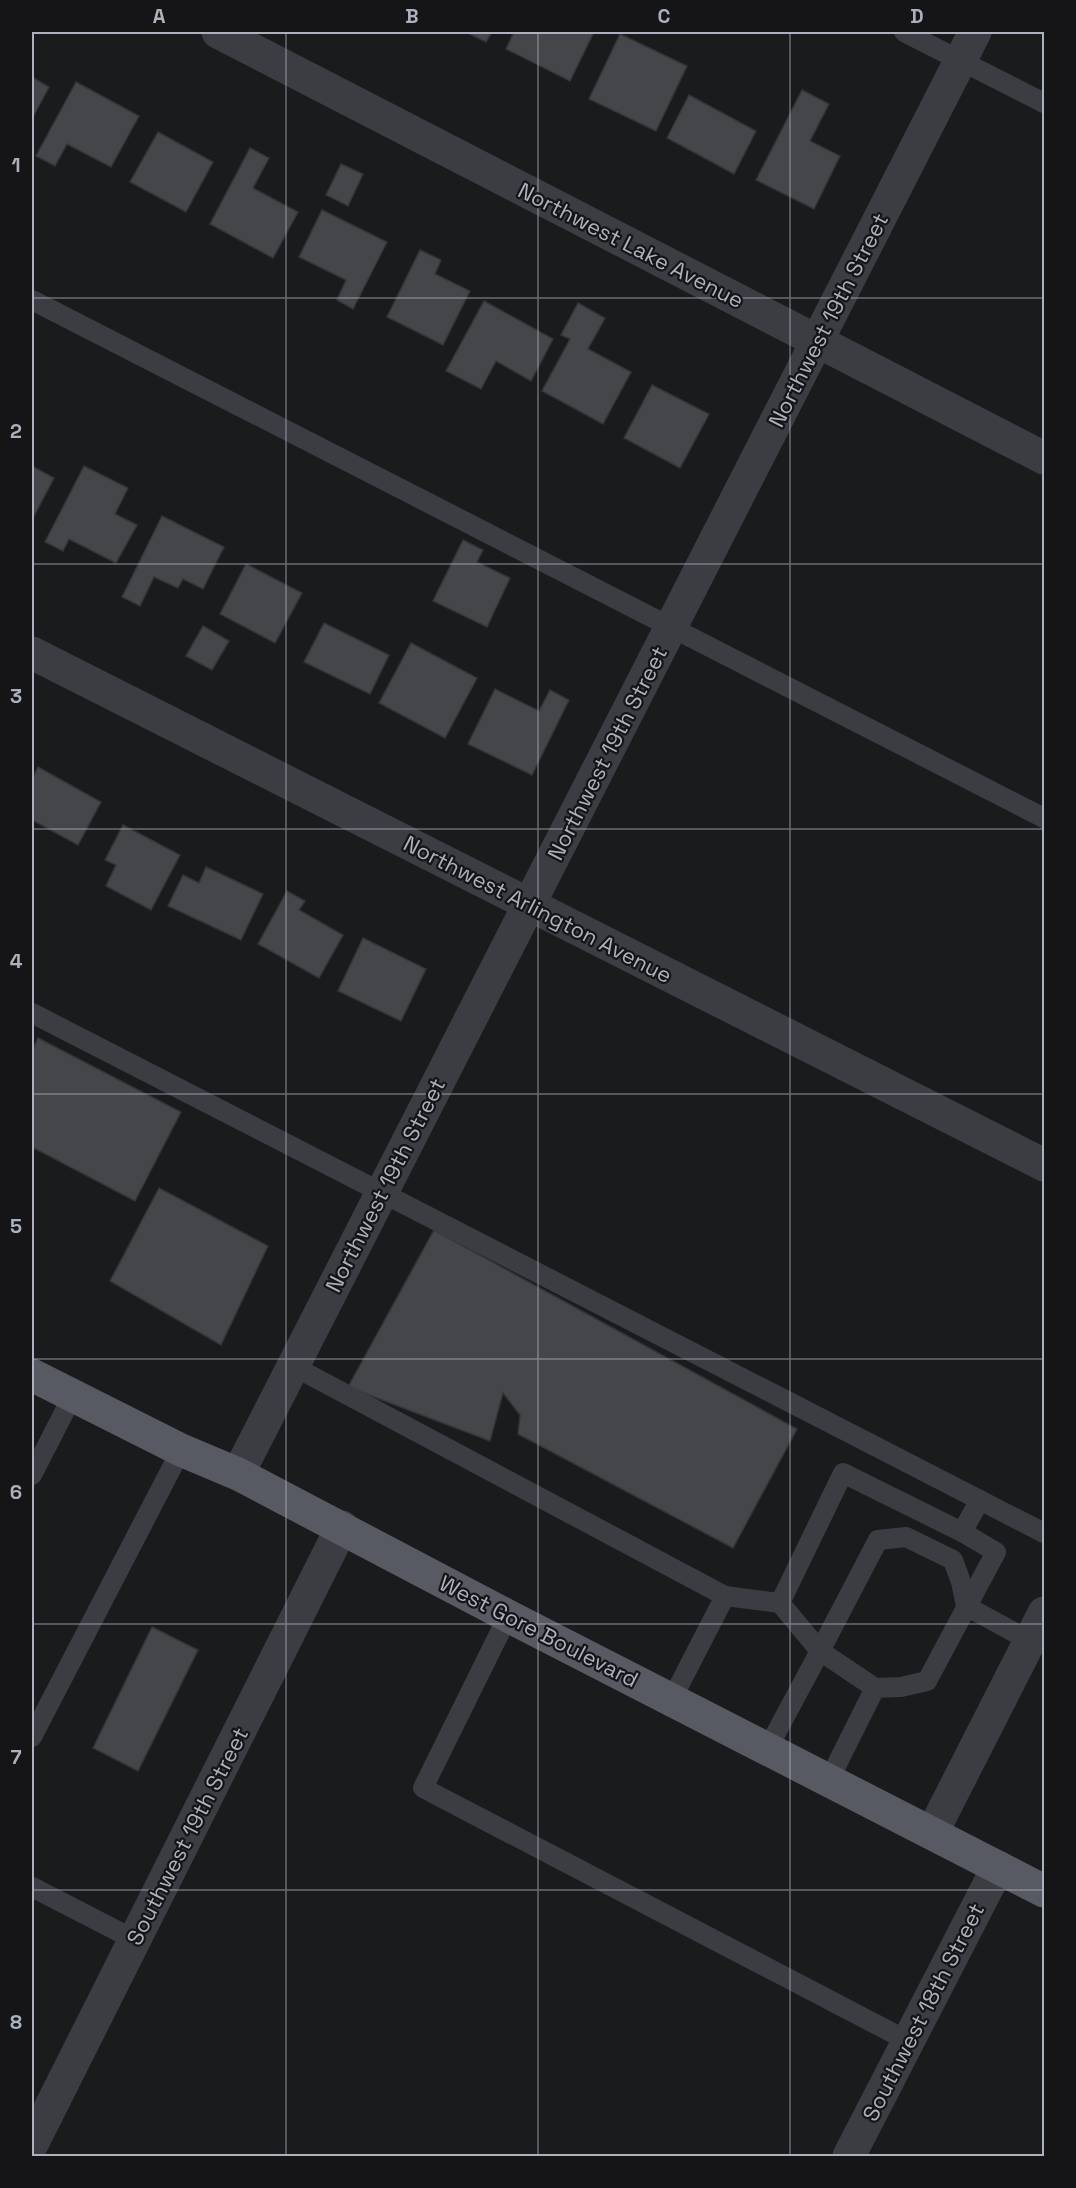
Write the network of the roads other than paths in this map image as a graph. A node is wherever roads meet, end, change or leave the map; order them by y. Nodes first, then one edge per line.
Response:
1 (218, 32) edge
2 (904, 32) edge
3 (975, 32) edge
4 (961, 60) junction
5 (1044, 103) edge
6 (32, 300) edge
7 (817, 341) junction
8 (1044, 458) edge
9 (671, 627) junction
10 (32, 653) edge
11 (1044, 818) edge
12 (529, 904) junction
13 (32, 1013) edge
14 (1044, 1165) edge
15 (381, 1193) junction
16 (293, 1366) junction
17 (32, 1375) edge
18 (72, 1397) junction
19 (181, 1450) junction
20 (238, 1474) junction
21 (32, 1475) edge
22 (980, 1500) junction
23 (342, 1527) junction
24 (962, 1532) junction
25 (1044, 1533) edge
26 (725, 1596) junction
27 (780, 1603) junction
28 (966, 1606) junction
29 (508, 1616) junction
30 (1037, 1627) edge
31 (820, 1651) junction
32 (875, 1688) junction
33 (672, 1699) junction
34 (32, 1737) edge
35 (768, 1748) junction
36 (829, 1780) junction
37 (932, 1833) junction
38 (998, 1867) junction
39 (32, 1887) edge
40 (1044, 1891) edge
41 (135, 1940) junction
42 (908, 2041) junction
43 (32, 2144) edge
44 (849, 2157) edge

1 - 7 street, Northwest Lake Avenue
2 - 4 lane
3 - 4 street, Northwest 19th Street
4 - 5 lane
4 - 7 street, Northwest 19th Street
6 - 9 lane
7 - 8 street, Northwest Lake Avenue
7 - 9 street, Northwest 19th Street
9 - 11 lane
9 - 12 street, Northwest 19th Street
10 - 12 street, Northwest Arlington Avenue
12 - 14 street, Northwest Arlington Avenue
12 - 15 street, Northwest 19th Street
13 - 15 lane
15 - 16 street, Northwest 19th Street
15 - 22 lane
16 - 20 street, Northwest 19th Street
16 - 26 lane
17 - 18 main road, West Gore Boulevard
18 - 19 main road, West Gore Boulevard
18 - 21 lane
19 - 20 main road, West Gore Boulevard
19 - 34 lane
20 - 23 main road, West Gore Boulevard
22 - 24 lane
22 - 25 lane
23 - 29 main road, West Gore Boulevard
23 - 41 street, Southwest 19th Street
24 - 27 lane
24 - 28 lane
26 - 27 lane
26 - 33 lane
27 - 31 lane
28 - 30 lane
28 - 31 lane
28 - 32 lane
29 - 33 main road, West Gore Boulevard
29 - 42 lane
30 - 37 street
31 - 32 lane
31 - 35 lane
32 - 36 lane
33 - 35 main road, West Gore Boulevard
35 - 36 main road, West Gore Boulevard
36 - 37 main road, West Gore Boulevard
37 - 38 main road, West Gore Boulevard
38 - 40 main road, West Gore Boulevard
38 - 42 street, Southwest 18th Street
39 - 41 lane
41 - 43 street, Southwest 19th Street
42 - 44 street, Southwest 18th Street

